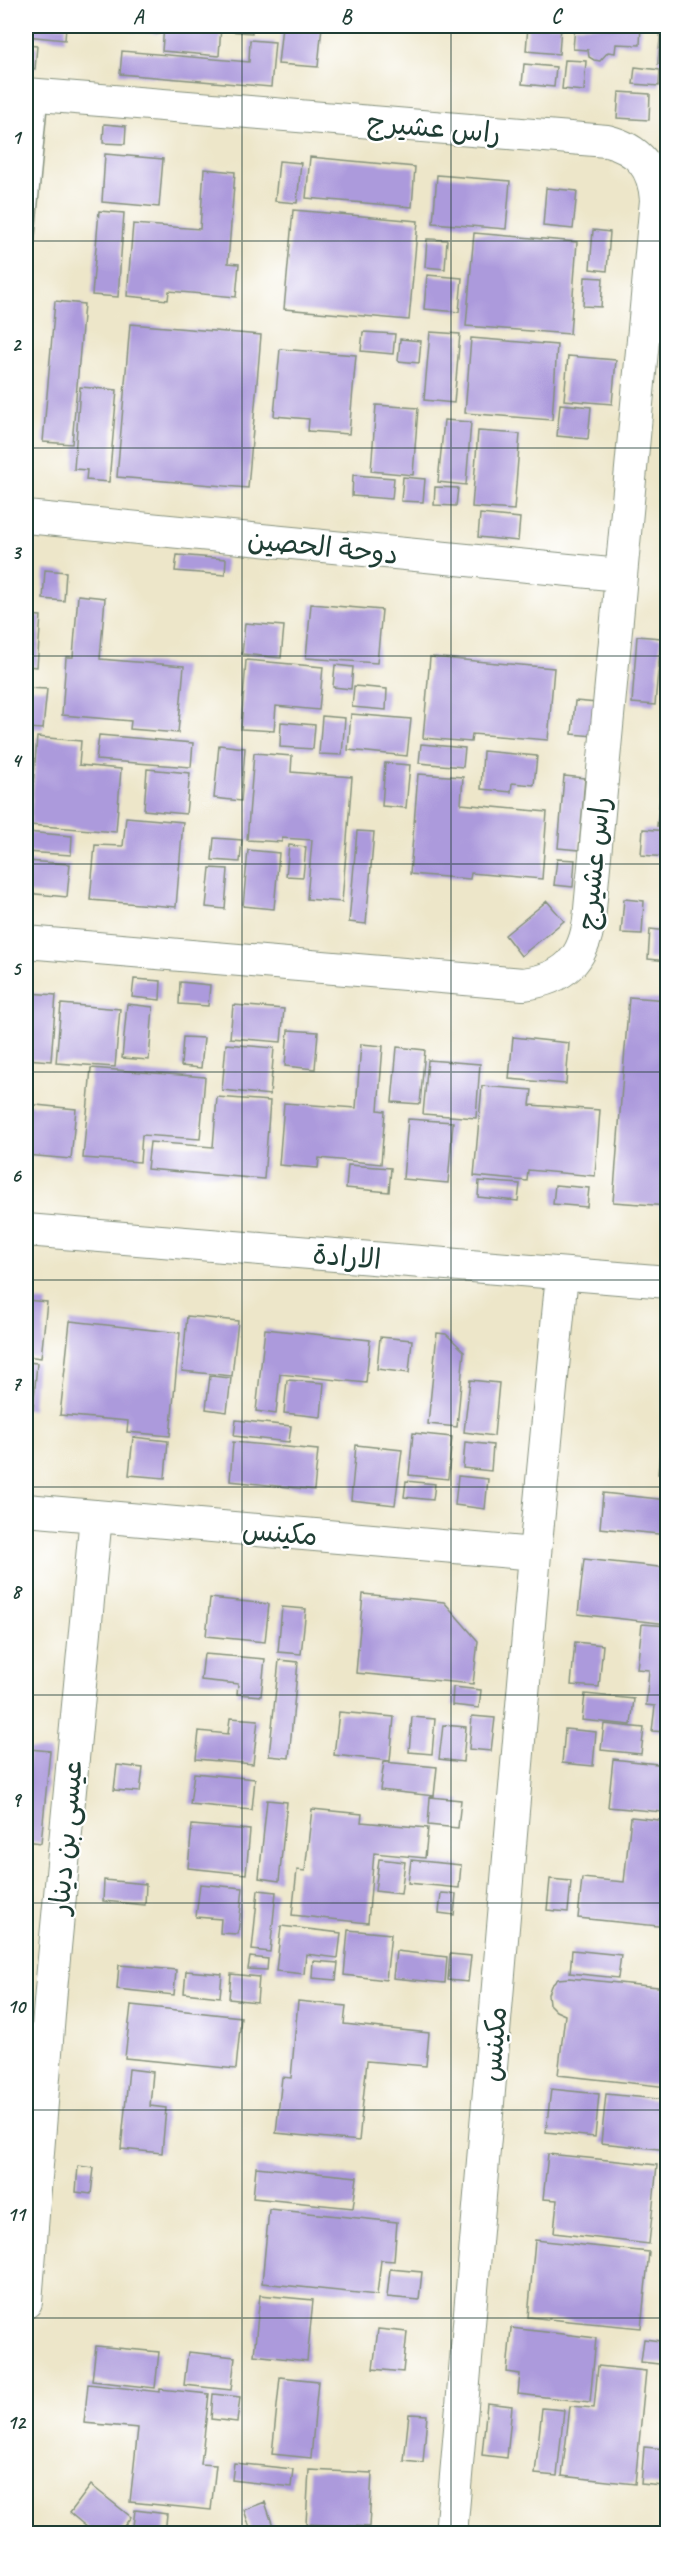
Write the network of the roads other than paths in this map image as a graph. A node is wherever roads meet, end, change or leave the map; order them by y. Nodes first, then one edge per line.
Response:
1 (33, 94) edge
2 (26, 246) edge
3 (654, 352) edge
4 (26, 517) edge
5 (620, 575) junction
6 (26, 942) edge
7 (26, 1230) edge
8 (562, 1274) junction
9 (668, 1282) edge
10 (26, 1510) edge
11 (96, 1516) junction
12 (535, 1554) junction
13 (38, 1989) edge
14 (26, 2302) edge
15 (451, 2534) edge

1 - 2 lane
1 - 3 street, راس عشيرج
3 - 5 street, راس عشيرج
4 - 5 street, دوحة الحصين
5 - 6 street, راس عشيرج
7 - 8 street, الارادة
8 - 9 street, الارادة
8 - 12 street, مكينس
10 - 11 street, مكينس
11 - 12 street, مكينس
11 - 13 street, عيسى بن دينار
12 - 15 street, مكينس
13 - 14 street, عيسى بن دينار

